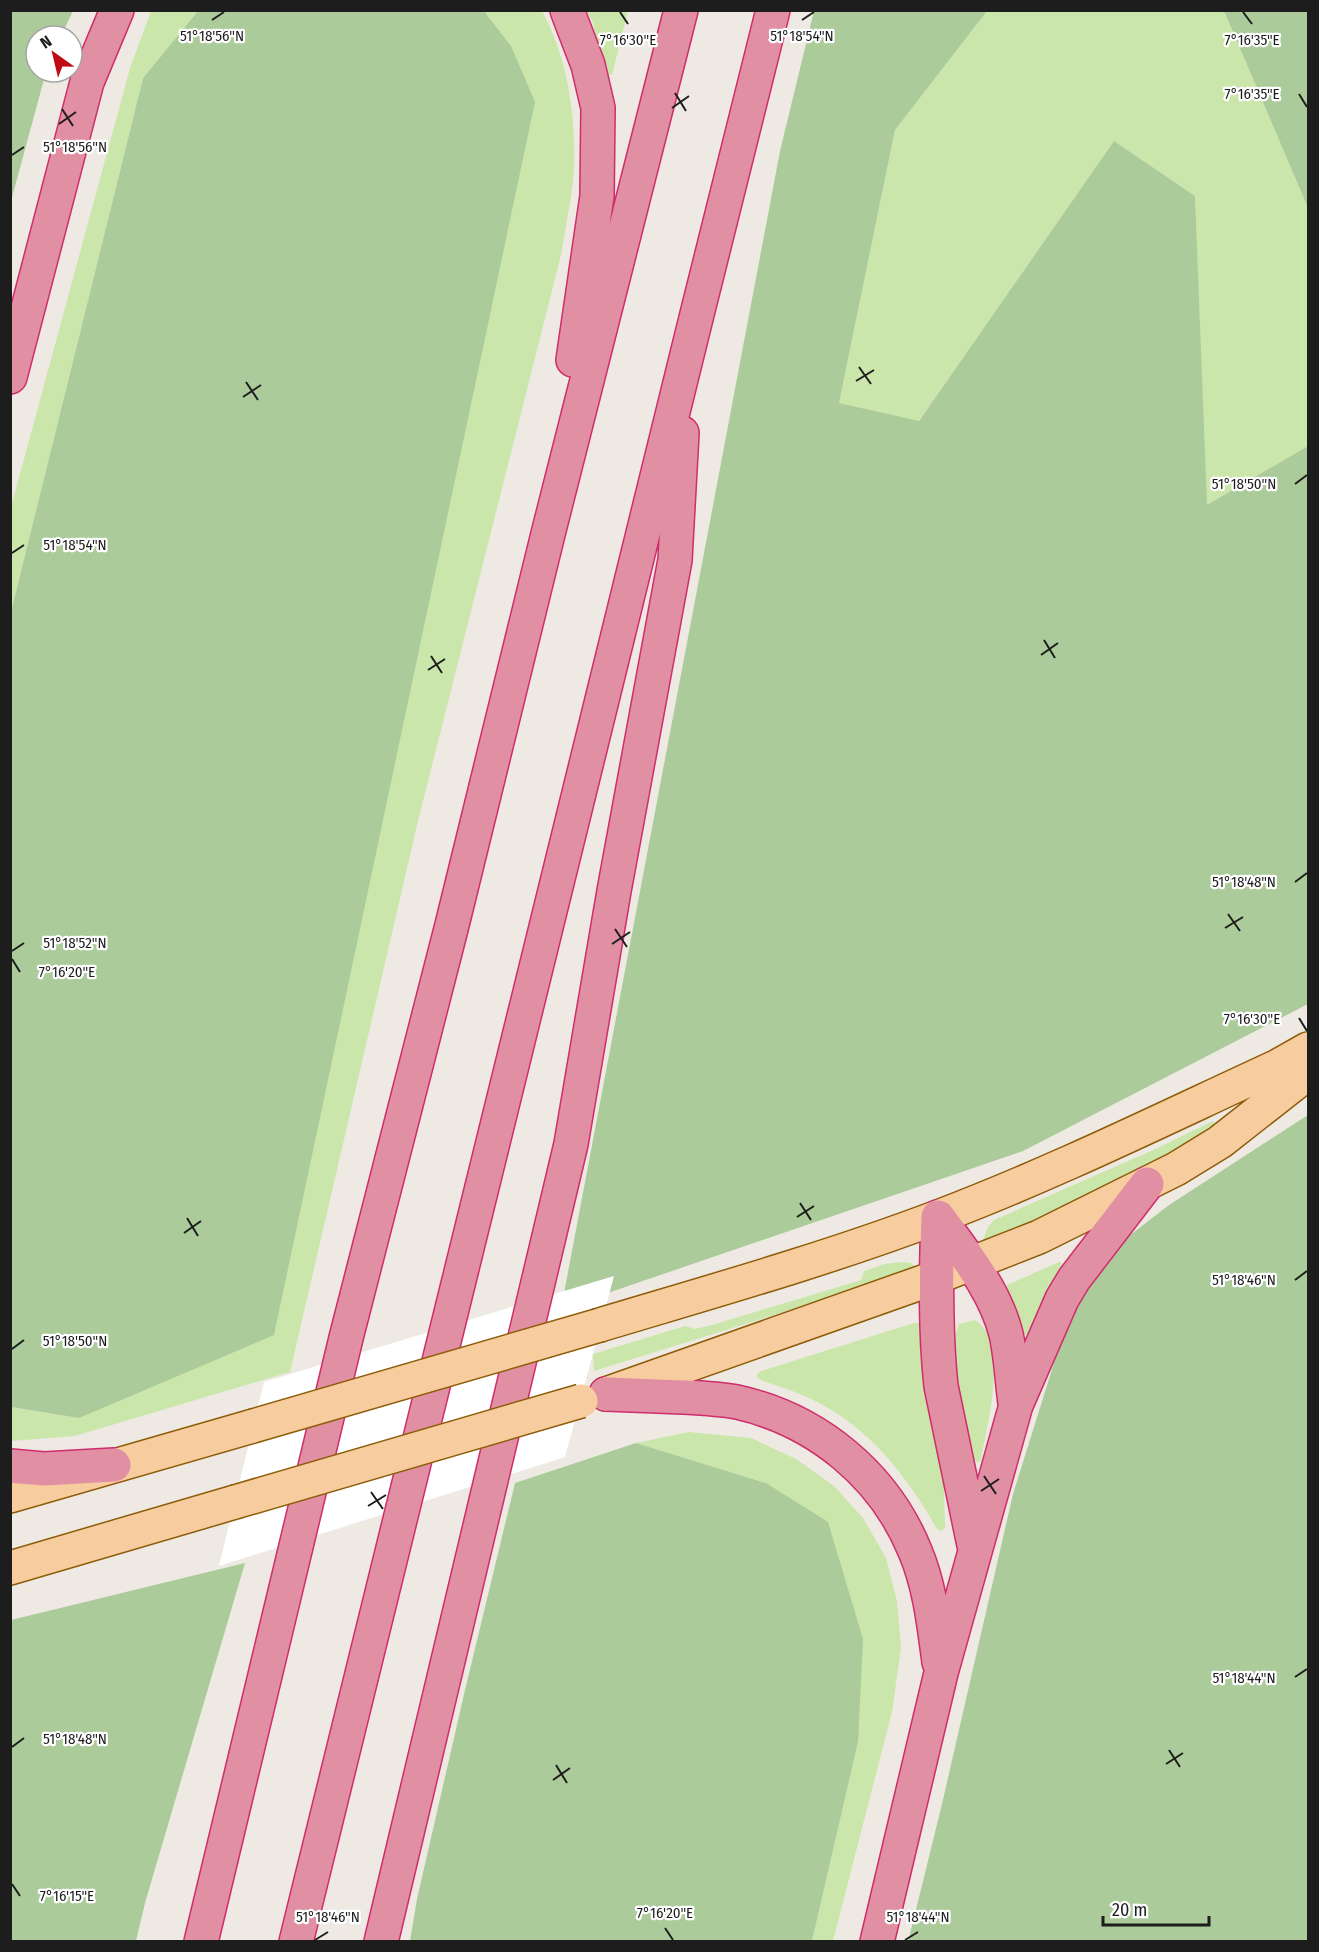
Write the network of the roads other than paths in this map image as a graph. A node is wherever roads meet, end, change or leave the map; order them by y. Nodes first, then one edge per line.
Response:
1 (117, 10) edge
2 (567, 10) edge
3 (681, 10) edge
4 (773, 10) edge
5 (687, 354) junction
6 (10, 377) edge
7 (548, 534) junction
8 (1308, 1049) edge
9 (1308, 1073) edge
10 (1147, 1184) junction
11 (938, 1217) junction
12 (972, 1264) junction
13 (937, 1278) junction
14 (593, 1397) junction
15 (1016, 1405) junction
16 (114, 1465) junction
17 (10, 1466) edge
18 (10, 1496) edge
19 (975, 1551) junction
20 (10, 1568) edge
21 (941, 1673) junction
22 (201, 1941) edge
23 (296, 1941) edge
24 (381, 1941) edge
25 (877, 1941) edge

1 - 6 highway
2 - 7 highway
3 - 7 highway
4 - 5 highway
5 - 23 highway
5 - 24 highway
7 - 22 highway
8 - 11 main road
9 - 10 main road
10 - 12 main road
10 - 15 highway
11 - 12 highway
11 - 13 highway
11 - 16 main road, bridge
12 - 13 main road
12 - 15 highway
13 - 14 main road
13 - 19 highway
14 - 20 main road, bridge
14 - 21 highway
15 - 19 highway
16 - 17 highway
16 - 18 main road
19 - 21 highway
21 - 25 highway

